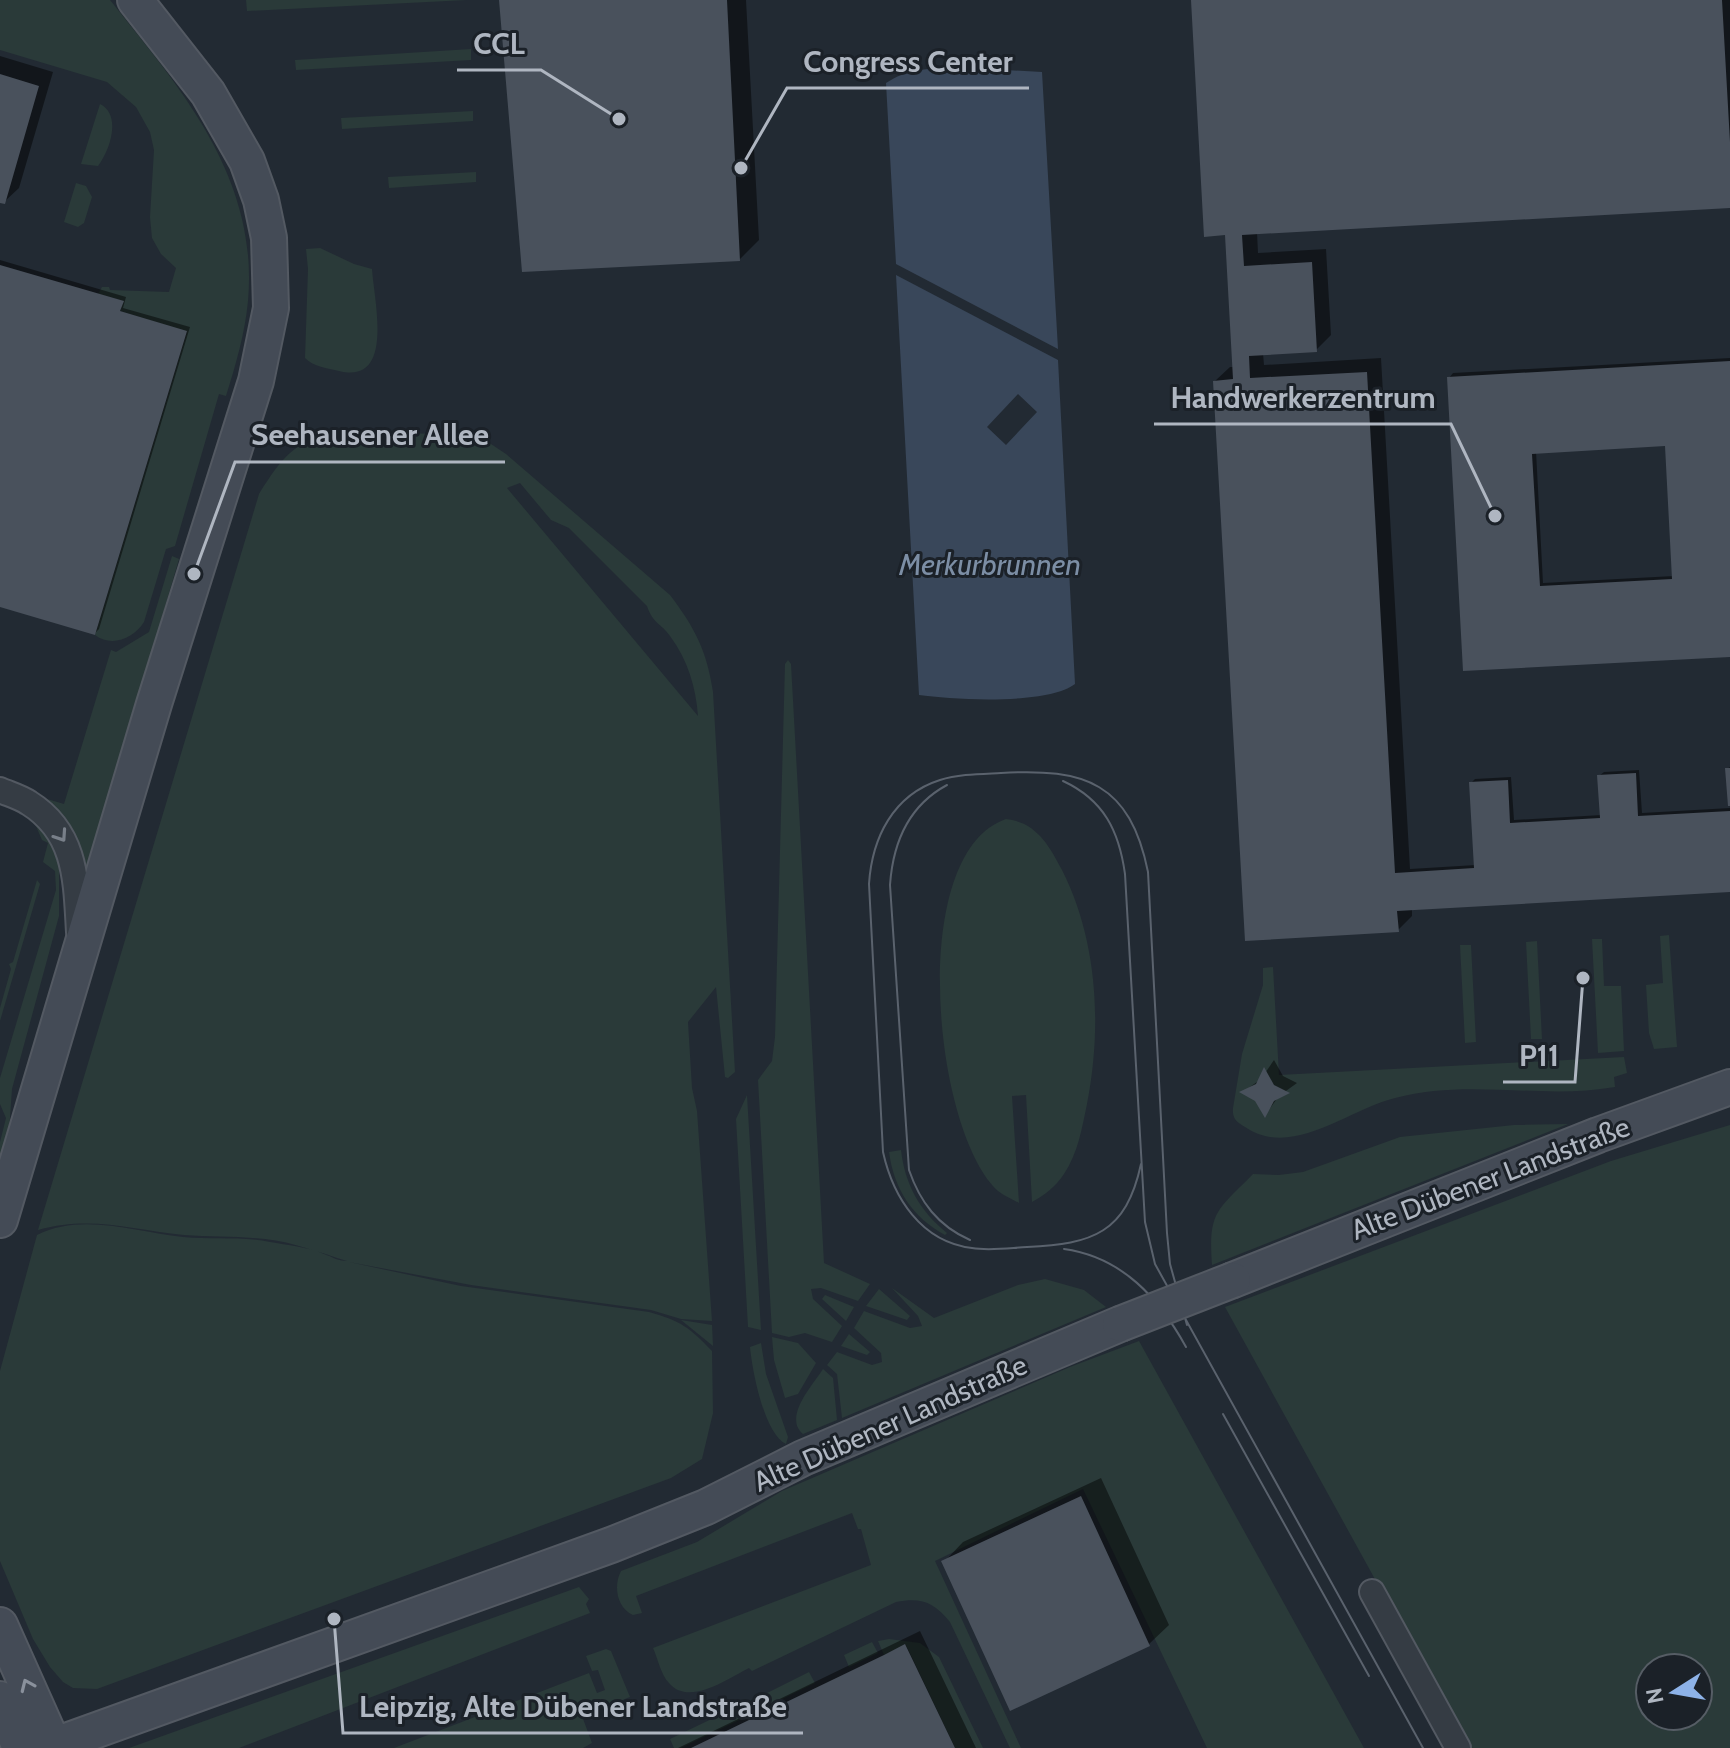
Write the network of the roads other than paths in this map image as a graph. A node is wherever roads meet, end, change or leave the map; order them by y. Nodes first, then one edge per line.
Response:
1 (135, 0) edge
2 (0, 790) edge
3 (80, 957) junction
4 (1730, 1087) edge
5 (0, 1220) edge
6 (1372, 1592) dead end
7 (0, 1625) edge
8 (0, 1699) edge
9 (44, 1747) edge
10 (1458, 1748) edge

1 - 3 street
2 -> 3 street
3 - 5 street
4 - 9 street, Alte Dübener Landstraße, bridge
6 - 10 street
9 -> 7 street
8 - 9 street

